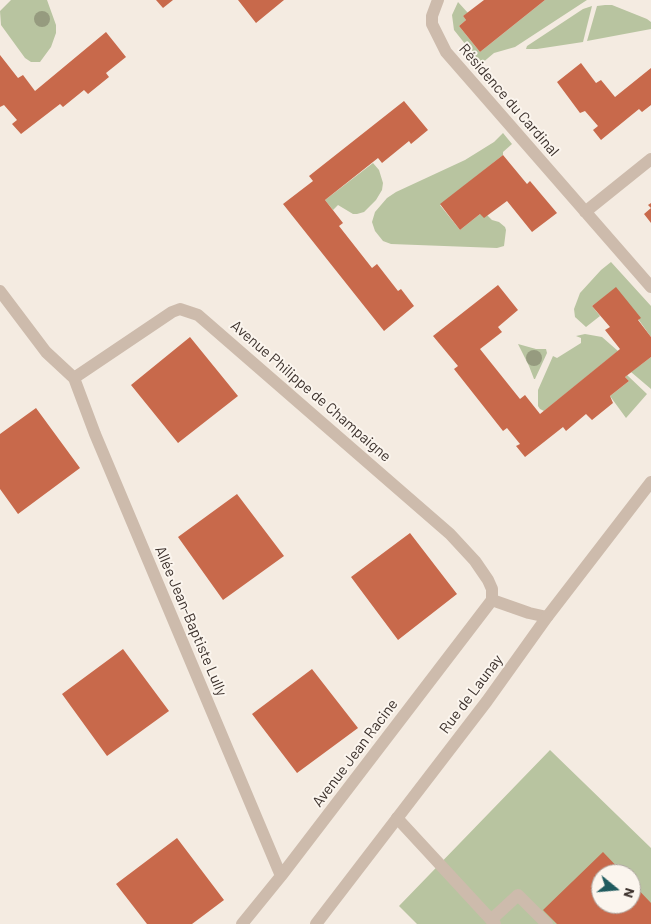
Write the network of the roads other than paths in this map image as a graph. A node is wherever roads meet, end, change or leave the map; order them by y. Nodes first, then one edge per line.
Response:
1 (438, 0) edge
2 (651, 159) edge
3 (585, 212) junction
4 (651, 287) edge
5 (0, 291) edge
6 (74, 378) junction
7 (651, 482) edge
8 (492, 600) junction
9 (547, 618) junction
10 (396, 818) junction
11 (281, 876) junction
12 (493, 922) edge
13 (242, 924) edge
14 (316, 924) edge
15 (547, 924) edge

1 - 3 street, Résidence du Cardinal
2 - 3 street
3 - 4 street, Résidence du Cardinal
5 - 6 street
6 - 8 street, Avenue Philippe de Champaigne
6 - 11 street, Allée Jean-Baptiste Lully
7 - 9 street, Rue de Launay
8 - 9 street
8 - 11 street, Avenue Jean Racine
9 - 10 street, Rue de Launay
10 - 12 street
10 - 14 street, Rue de Launay
11 - 13 street, Avenue Jean Racine
12 - 15 street

